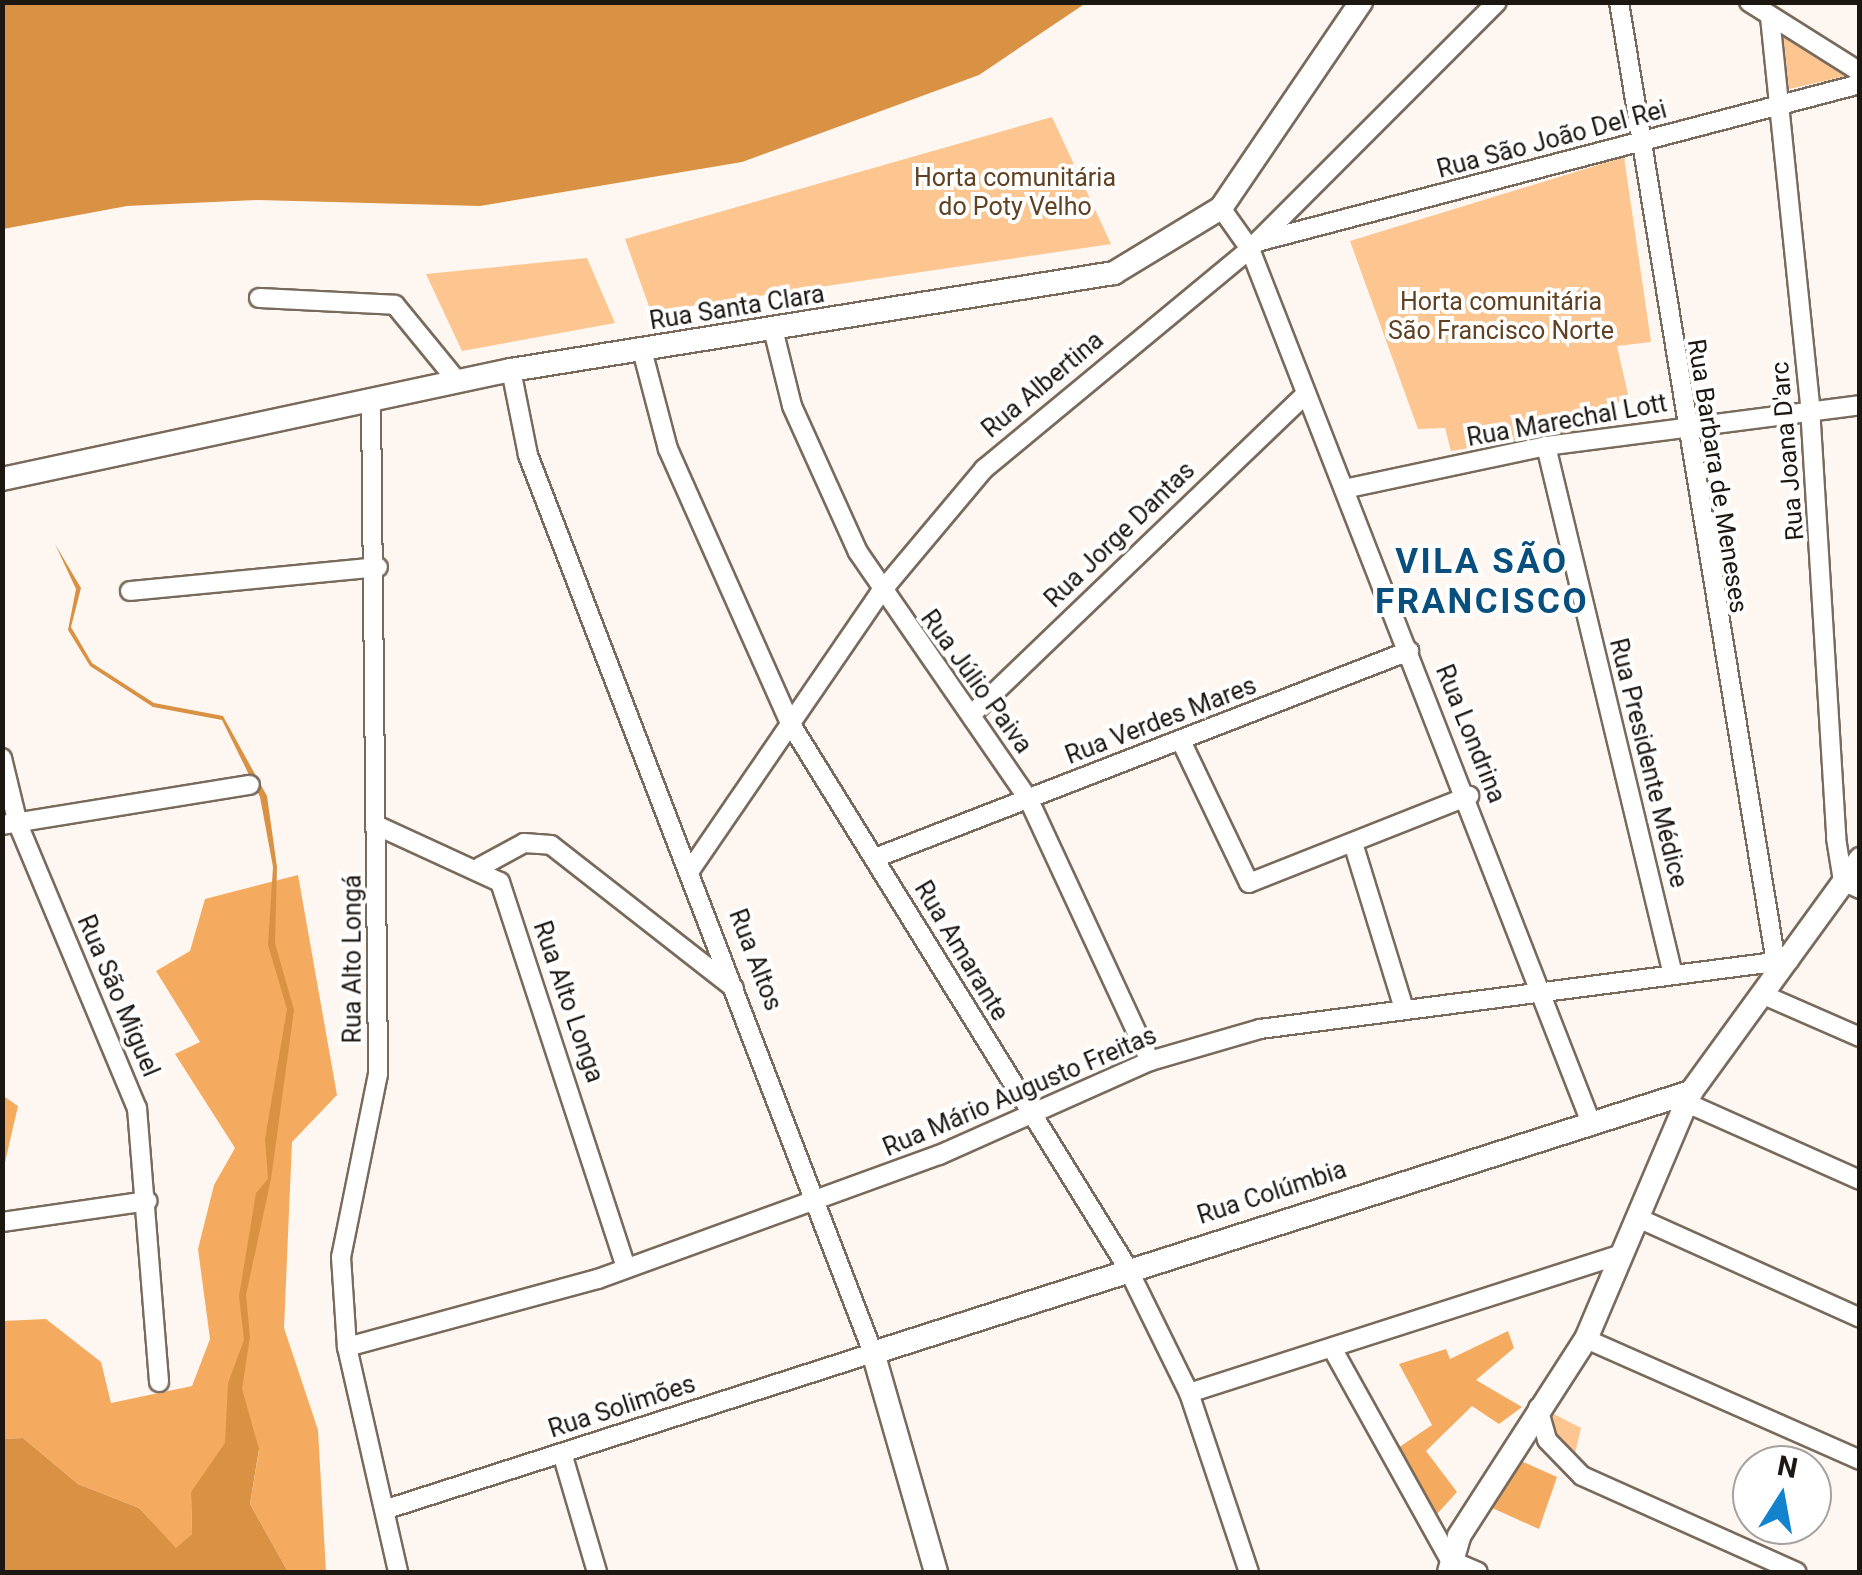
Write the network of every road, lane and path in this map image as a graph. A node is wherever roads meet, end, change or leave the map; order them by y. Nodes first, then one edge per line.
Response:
1 (1361, 2) edge
2 (1498, 2) edge
3 (1618, 2) edge
4 (1749, 2) edge
5 (1770, 16) junction
6 (1860, 72) edge
7 (1860, 84) edge
8 (1778, 104) junction
9 (1640, 140) junction
10 (1221, 208) junction
11 (1254, 246) junction
12 (259, 298) dead end
13 (773, 329) junction
14 (642, 350) junction
15 (511, 370) junction
16 (458, 382) junction
17 (1305, 395) junction
18 (371, 400) junction
19 (1860, 404) edge
20 (1810, 407) junction
21 (1681, 426) junction
22 (1546, 446) junction
23 (2, 478) edge
24 (1344, 489) junction
25 (378, 567) junction
26 (130, 591) dead end
27 (880, 593) junction
28 (1409, 651) junction
29 (972, 714) junction
30 (790, 723) junction
31 (1182, 743) junction
32 (2, 758) edge
33 (250, 784) dead end
34 (1469, 796) junction
35 (1028, 798) junction
36 (10, 824) edge
37 (378, 826) junction
38 (1352, 843) junction
39 (874, 858) junction
40 (1860, 859) edge
41 (480, 867) junction
42 (692, 869) junction
43 (1851, 886) edge
44 (1783, 959) junction
45 (1673, 975) junction
46 (735, 988) junction
47 (1544, 995) junction
48 (1764, 995) junction
49 (1404, 1009) junction
50 (1860, 1037) edge
51 (1150, 1061) junction
52 (1689, 1097) junction
53 (1031, 1115) junction
54 (1590, 1120) junction
55 (1860, 1180) edge
56 (147, 1201) junction
57 (820, 1202) junction
58 (1638, 1218) junction
59 (2, 1222) edge
60 (1622, 1254) junction
61 (626, 1268) junction
62 (1128, 1268) junction
63 (1860, 1318) edge
64 (1586, 1338) junction
65 (347, 1347) junction
66 (1332, 1348) junction
67 (872, 1353) junction
68 (159, 1382) dead end
69 (1189, 1394) junction
70 (1538, 1407) junction
71 (562, 1453) junction
72 (1860, 1460) edge
73 (387, 1508) junction
74 (1450, 1566) edge
75 (398, 1572) edge
76 (597, 1572) edge
77 (936, 1572) edge
78 (1249, 1572) edge
79 (1478, 1572) edge
80 (1797, 1572) edge

1 - 10 street, Rua Santa Clara
2 - 11 street, Rua Albertina
3 - 9 street, Rua Barbara de Meneses
4 - 5 street
5 - 6 street
5 - 8 street, Rua Joana D'arc
7 - 8 street, Rua São João Del Rei
8 - 9 street, Rua São João Del Rei
8 - 20 street, Rua Joana D'arc
9 - 11 street, Rua São João Del Rei
9 - 21 street, Rua Barbara de Meneses
10 - 11 street, Rua Londrina
10 - 13 street, Rua Santa Clara
11 - 17 street, Rua Londrina
11 - 27 street, Rua Albertina
12 - 16 street
13 - 14 street, Rua Santa Clara
13 - 27 street, Rua Júlio Paiva
14 - 15 street, Rua Santa Clara
14 - 30 street, Rua Amarante
15 - 16 street, Rua Santa Clara
15 - 42 street, Rua Altos
16 - 18 street, Rua Santa Clara
17 - 24 street, Rua Londrina
17 - 29 street, Rua Jorge Dantas
18 - 23 street, Rua Santa Clara
18 - 25 street, Rua Alto Longá
19 - 20 street, Rua Marechal Lott
20 - 21 street, Rua Marechal Lott
20 - 43 street, Rua Joana D'arc
21 - 22 street, Rua Marechal Lott
21 - 44 street, Rua Barbara de Meneses
22 - 24 street, Rua Marechal Lott
22 - 45 street, Rua Presidente Médice
24 - 28 street, Rua Londrina
25 - 26 street
25 - 37 street, Rua Alto Longá
27 - 29 street, Rua Júlio Paiva
27 - 30 street, Rua Albertina
28 - 31 street, Rua Verdes Mares
28 - 34 street, Rua Londrina
29 - 35 street, Rua Júlio Paiva
30 - 39 street, Rua Amarante
30 - 42 street, Rua Albertina
31 - 35 street, Rua Verdes Mares
31 - 38 street
32 - 36 street, Rua São Miguel
33 - 36 street
34 - 38 street
34 - 47 street, Rua Londrina
35 - 39 street, Rua Verdes Mares
35 - 51 street, Rua Júlio Paiva
36 - 56 street, Rua São Miguel
37 - 41 street
37 - 65 street, Rua Alto Longá
38 - 49 street
39 - 53 street, Rua Amarante
40 - 43 street
41 - 46 street
41 - 61 street, Rua Alto Longa
42 - 46 street, Rua Altos
43 - 44 street
44 - 45 street, Rua Mário Augusto Freitas
44 - 48 street
45 - 47 street, Rua Mário Augusto Freitas
46 - 57 street, Rua Altos
47 - 49 street, Rua Mário Augusto Freitas
47 - 54 street, Rua Londrina
48 - 50 street
48 - 52 street
49 - 51 street, Rua Mário Augusto Freitas
51 - 53 street, Rua Mário Augusto Freitas
52 - 54 street, Rua Colúmbia
52 - 55 street
52 - 58 street
53 - 57 street, Rua Mário Augusto Freitas
53 - 62 street, Rua Amarante
54 - 62 street, Rua Colúmbia
56 - 59 street
56 - 68 street, Rua São Miguel
57 - 61 street, Rua Mário Augusto Freitas
57 - 67 street, Rua Altos
58 - 60 street
58 - 63 street
60 - 64 street
60 - 66 street
61 - 65 street, Rua Mário Augusto Freitas
62 - 67 street, Rua Colúmbia
62 - 69 street, Rua Amarante
64 - 70 street
64 - 72 street
65 - 73 street, Rua Alto Longá
66 - 69 street
66 - 74 street
67 - 71 street, Rua Solimões
67 - 77 street, Rua Altos
69 - 78 street, Rua Amarante
70 - 74 street
70 - 80 street
71 - 73 street, Rua Solimões
71 - 76 street
73 - 75 street, Rua Alto Longá
74 - 79 street

